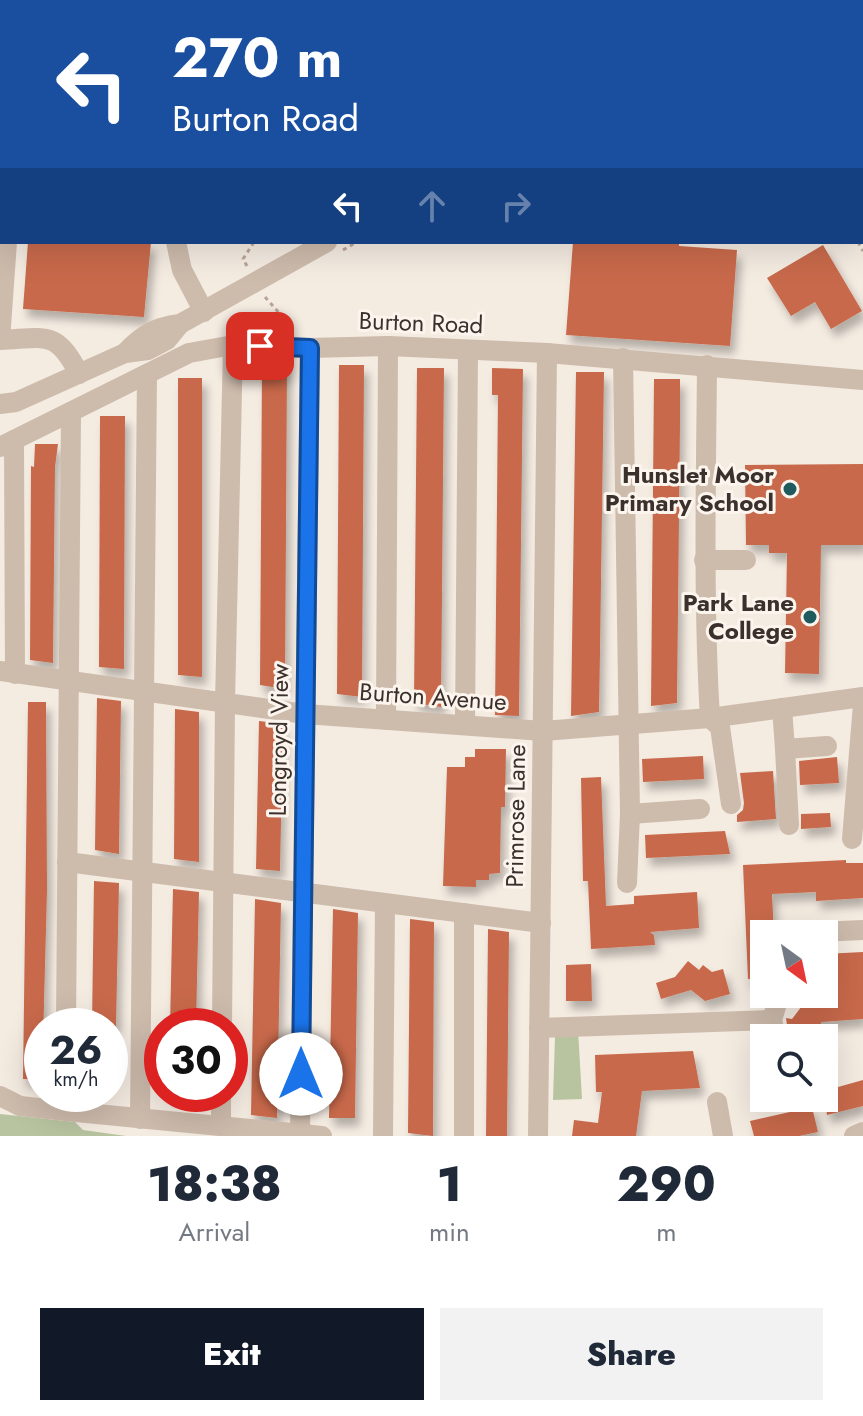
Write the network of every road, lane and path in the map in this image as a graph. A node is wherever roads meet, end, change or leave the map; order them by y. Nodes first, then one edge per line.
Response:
1 (7, 244) edge
2 (176, 244) edge
3 (323, 244) edge
4 (204, 312) junction
5 (0, 340) edge
6 (233, 345) junction
7 (388, 346) junction
8 (310, 348) junction
9 (468, 351) junction
10 (547, 353) junction
11 (623, 358) junction
12 (707, 365) junction
13 (79, 374) junction
14 (147, 374) junction
15 (863, 380) edge
16 (8, 403) edge
17 (71, 412) junction
18 (0, 417) edge
19 (7, 444) edge
20 (704, 560) junction
21 (746, 560) dead end
22 (8, 672) edge
23 (69, 681) junction
24 (144, 692) junction
25 (863, 697) edge
26 (225, 703) junction
27 (863, 704) edge
28 (782, 708) junction
29 (305, 714) junction
30 (710, 718) junction
31 (386, 720) junction
32 (465, 725) junction
33 (627, 725) junction
34 (543, 731) junction
35 (827, 746) dead end
36 (785, 749) junction
37 (731, 804) dead end
38 (700, 809) dead end
39 (630, 814) junction
40 (789, 825) dead end
41 (852, 839) dead end
42 (67, 862) junction
43 (142, 872) junction
44 (223, 882) junction
45 (627, 883) dead end
46 (303, 892) junction
47 (385, 903) junction
48 (464, 913) junction
49 (541, 923) junction
50 (863, 930) edge
51 (838, 931) edge
52 (66, 1008) edge
53 (222, 1008) edge
54 (539, 1028) junction
55 (750, 1029) edge
56 (0, 1096) edge
57 (717, 1102) dead end
58 (24, 1106) edge
59 (108, 1112) edge
60 (221, 1112) edge
61 (140, 1119) junction
62 (221, 1125) junction
63 (863, 1132) edge
64 (300, 1134) junction
65 (322, 1136) edge
66 (383, 1136) edge
67 (464, 1136) edge
68 (538, 1136) edge
69 (723, 1136) edge
70 (854, 1136) edge

1 - 5 street
2 - 4 street
3 - 4 street
4 - 13 street
5 - 13 street
6 - 8 street, Burton Road
6 - 14 street, Burton Road
6 - 26 street
7 - 8 street, Burton Road
7 - 9 street, Burton Road
7 - 31 street
8 - 29 street, Longroyd View
9 - 10 street, Burton Road
9 - 32 street
10 - 11 street, Burton Road
10 - 34 street, Primrose Lane
11 - 12 street, Burton Road
11 - 33 street
12 - 15 street, Burton Road
12 - 20 street
13 - 16 street
14 - 17 street, Burton Road
14 - 24 street
16 - 18 street
17 - 19 street, Burton Road
17 - 23 street
19 - 22 street
20 - 21 street
20 - 30 street
22 - 23 street, Burton Avenue
23 - 24 street, Burton Avenue
23 - 42 street
24 - 26 street, Burton Avenue
24 - 43 street
25 - 28 street, Burton Avenue
26 - 29 street, Burton Avenue
26 - 44 street
27 - 41 street
28 - 30 street, Burton Avenue
28 - 36 street
29 - 31 street, Burton Avenue
29 - 46 street, Longroyd View
30 - 33 street, Burton Avenue
30 - 37 street
31 - 32 street, Burton Avenue
32 - 34 street, Burton Avenue
33 - 34 street, Burton Avenue
33 - 39 street
34 - 49 street, Primrose Lane
35 - 36 street
36 - 40 street
38 - 39 street
39 - 45 street
42 - 43 street
42 - 52 street
43 - 44 street
43 - 61 street
44 - 46 street
44 - 53 street
46 - 47 street
46 - 64 street, Longroyd View
47 - 48 street
47 - 66 street
48 - 49 street
48 - 67 street
49 - 54 street, Primrose Lane
50 - 51 street
54 - 55 street
54 - 68 street, Primrose Lane
56 - 58 street
57 - 69 street
59 - 61 street
60 - 62 street
61 - 62 street
62 - 64 street
63 - 70 street
64 - 65 street

